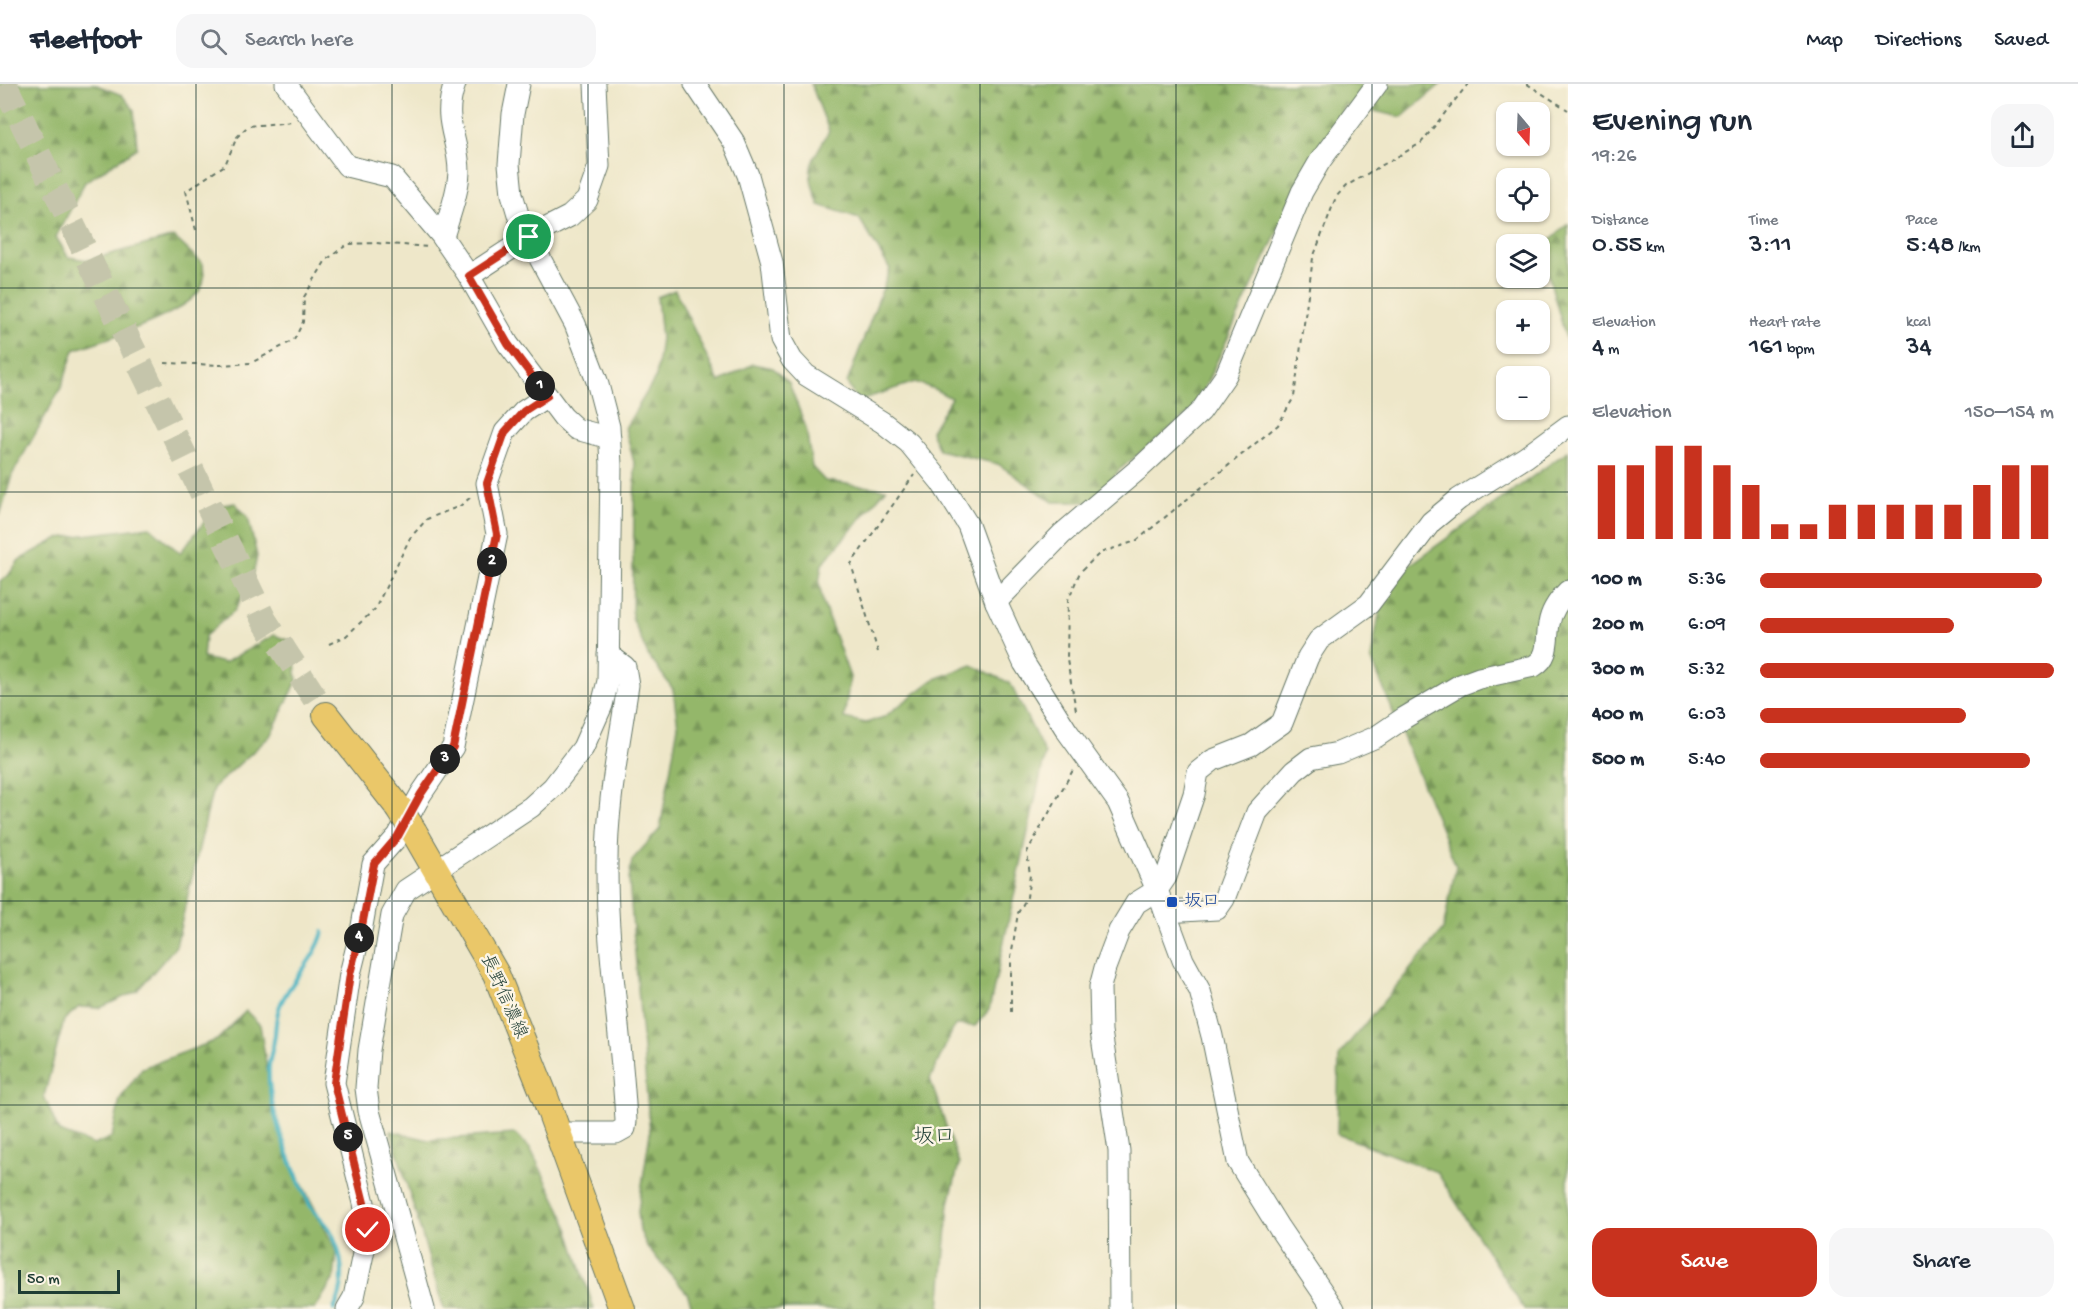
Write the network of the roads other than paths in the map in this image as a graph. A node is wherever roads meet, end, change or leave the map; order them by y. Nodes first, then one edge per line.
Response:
1 (286, 84) edge
2 (455, 84) edge
3 (519, 84) edge
4 (596, 84) edge
5 (695, 84) edge
6 (1377, 84) edge
7 (529, 237) junction
8 (445, 239) junction
9 (469, 276) junction
10 (547, 396) junction
11 (1568, 426) edge
12 (610, 438) junction
13 (1568, 591) edge
14 (996, 602) junction
15 (608, 654) junction
16 (326, 715) tunnel mouth
17 (436, 871) junction
18 (1157, 890) junction
19 (1165, 912) junction
20 (558, 1132) junction
21 (347, 1309) edge
22 (424, 1309) edge
23 (622, 1309) edge
24 (1120, 1309) edge
25 (1334, 1309) edge

1 - 8 street
2 - 8 street
3 - 7 street
4 - 7 street
5 - 14 street
6 - 14 street
7 - 9 street
7 - 12 street
8 - 9 street
9 - 10 street
10 - 12 street
10 - 21 street
11 - 18 street
12 - 15 street
13 - 19 street
14 - 18 street
15 - 17 street
15 - 20 street
16 - 17 main road, 長野信濃線, bridge
17 - 20 main road, 長野信濃線
17 - 22 street
18 - 19 street
18 - 24 street
19 - 25 street
20 - 23 main road, 長野信濃線

